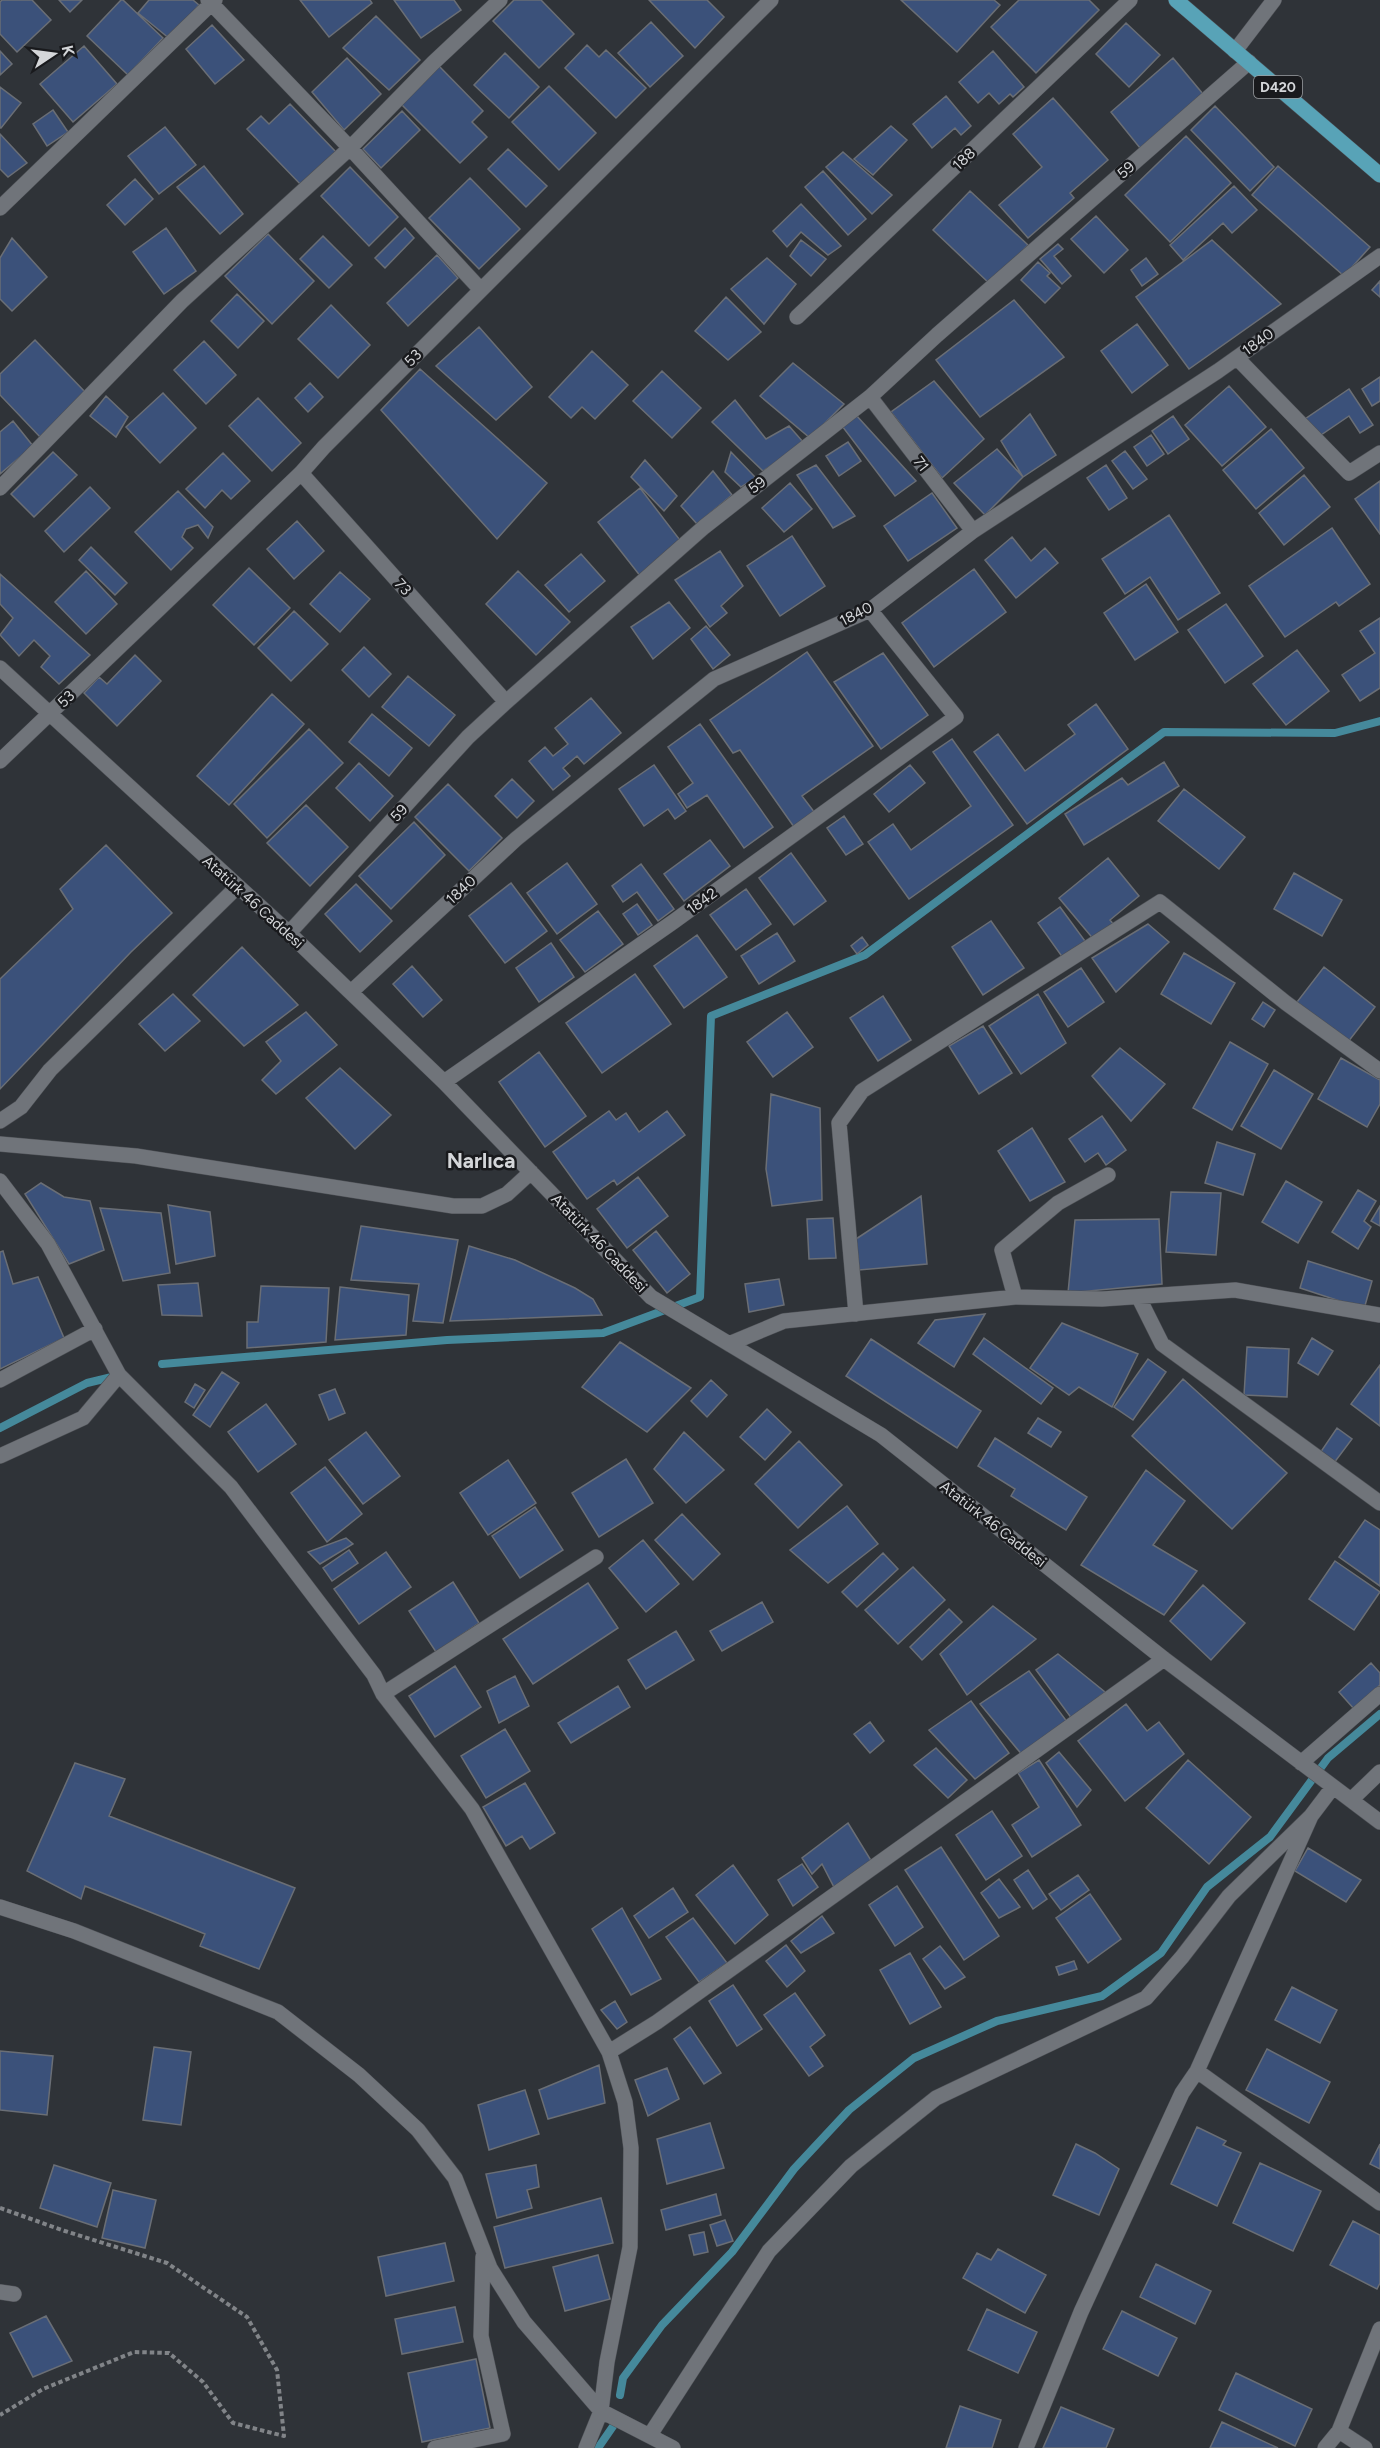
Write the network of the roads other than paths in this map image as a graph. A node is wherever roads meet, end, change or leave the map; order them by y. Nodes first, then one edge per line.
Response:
1 (500, 0) edge
2 (771, 0) edge
3 (1130, 0) edge
4 (1176, 0) edge
5 (1274, 0) edge
6 (211, 1) edge
7 (1235, 51) junction
8 (1249, 62) junction
9 (350, 148) junction
10 (1380, 175) edge
11 (0, 208) edge
12 (1380, 255) edge
13 (481, 290) junction
14 (797, 317) dead end
15 (1237, 358) junction
16 (870, 397) junction
17 (1380, 453) edge
18 (301, 473) junction
19 (0, 488) edge
20 (973, 531) junction
21 (870, 610) junction
22 (0, 668) edge
23 (506, 702) junction
24 (51, 713) junction
25 (0, 761) edge
26 (236, 888) junction
27 (288, 933) junction
28 (351, 992) junction
29 (1380, 1071) edge
30 (444, 1082) junction
31 (0, 1120) edge
32 (0, 1144) edge
33 (531, 1172) junction
34 (1108, 1175) dead end
35 (0, 1181) edge
36 (1015, 1297) junction
37 (1139, 1298) junction
38 (856, 1314) junction
39 (1380, 1315) edge
40 (95, 1329) junction
41 (729, 1344) junction
42 (119, 1375) junction
43 (0, 1380) edge
44 (0, 1455) edge
45 (1380, 1503) edge
46 (596, 1557) dead end
47 (1164, 1659) junction
48 (384, 1694) junction
49 (1380, 1694) edge
50 (1301, 1763) junction
51 (1380, 1772) edge
52 (1333, 1787) junction
53 (1351, 1800) junction
54 (1311, 1816) junction
55 (1380, 1822) edge
56 (0, 1906) edge
57 (609, 2052) junction
58 (1197, 2071) junction
59 (1380, 2203) edge
60 (483, 2251) junction
61 (1380, 2329) edge
62 (601, 2411) junction
63 (1340, 2431) junction
64 (650, 2435) junction
65 (435, 2448) edge
66 (586, 2448) edge
67 (673, 2448) edge
68 (1026, 2448) edge
69 (1326, 2448) edge
70 (1365, 2448) edge

1 - 9 street
2 - 13 street, 53
3 - 14 street, 188
4 - 7 main road, D420
5 - 7 street
6 - 9 street
6 - 11 street
7 - 8 main road, D420
8 - 10 main road, D420
8 - 16 street, 59
9 - 13 street
9 - 19 street
12 - 15 street, 1840
13 - 18 street, 53
15 - 17 street
15 - 20 street, 1840
16 - 20 street, 71
16 - 23 street, 59
18 - 23 street, 73
18 - 24 street, 53
20 - 21 street, 1840
21 - 28 street, 1840
21 - 30 street, 1842
22 - 24 street, Atatürk 46 Caddesi
23 - 27 street, 59
24 - 25 street, 53
24 - 26 street, Atatürk 46 Caddesi
26 - 27 street, Atatürk 46 Caddesi
26 - 31 street
27 - 28 street, Atatürk 46 Caddesi
28 - 30 street, Atatürk 46 Caddesi
29 - 38 street
30 - 33 street, Atatürk 46 Caddesi
32 - 33 street
33 - 41 street, Atatürk 46 Caddesi
34 - 36 street
35 - 40 street
36 - 37 street
36 - 38 street
37 - 39 street
37 - 45 street
38 - 41 street
40 - 42 street
40 - 43 street
41 - 47 street, Atatürk 46 Caddesi
42 - 44 street
42 - 48 street
46 - 48 street
47 - 50 street, Atatürk 46 Caddesi
47 - 57 street
48 - 57 street
49 - 50 street
50 - 52 street, Atatürk 46 Caddesi
51 - 53 street
52 - 53 street, Atatürk 46 Caddesi
52 - 54 street
53 - 55 street, Atatürk 46 Caddesi
54 - 58 street
54 - 64 street
56 - 60 street
57 - 62 street
58 - 59 street
58 - 68 street
60 - 62 street
60 - 65 street
61 - 63 street
62 - 64 street
62 - 66 street
63 - 69 street
63 - 70 street
64 - 67 street

